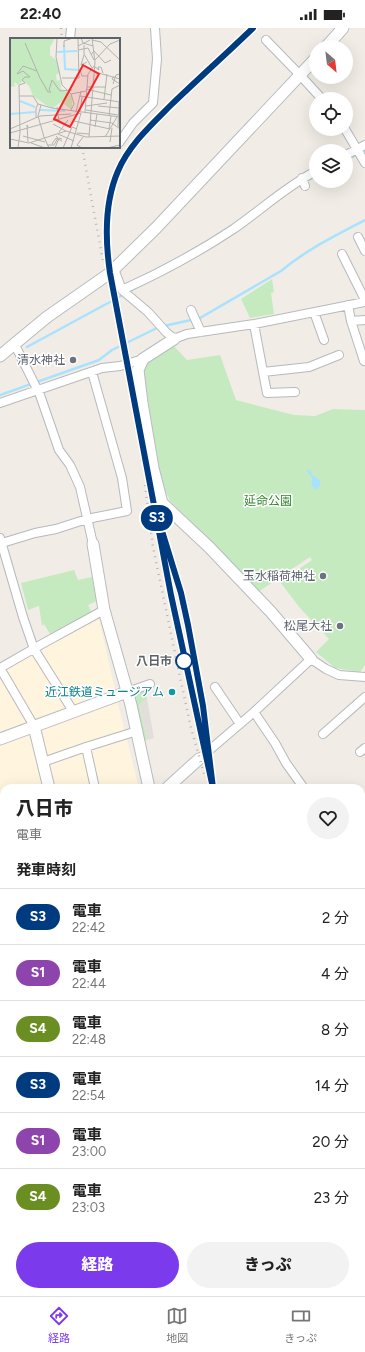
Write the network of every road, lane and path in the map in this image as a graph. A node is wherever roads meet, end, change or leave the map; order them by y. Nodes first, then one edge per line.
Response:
1 (72, 28) edge
2 (155, 28) edge
3 (343, 28) edge
4 (70, 38) edge
5 (266, 40) dead end
6 (332, 40) edge
7 (309, 65) edge
8 (300, 75) junction
9 (316, 92) edge
10 (351, 136) edge
11 (120, 142) edge
12 (361, 147) edge
13 (365, 163) edge
14 (309, 177) edge
15 (358, 237) dead end
16 (365, 251) edge
17 (342, 254) dead end
18 (114, 268) junction
19 (122, 290) junction
20 (365, 301) edge
21 (348, 306) junction
22 (191, 310) dead end
23 (314, 312) junction
24 (365, 320) edge
25 (351, 321) junction
26 (254, 324) junction
27 (201, 332) junction
28 (174, 339) junction
29 (324, 340) dead end
30 (15, 345) junction
31 (339, 355) dead end
32 (0, 356) edge
33 (142, 359) junction
34 (364, 361) edge
35 (92, 372) junction
36 (263, 372) junction
37 (37, 390) junction
38 (295, 392) dead end
39 (0, 403) edge
40 (87, 519) junction
41 (1, 540) edge
42 (92, 544) joint
43 (104, 610) junction
44 (34, 649) junction
45 (311, 659) junction
46 (0, 668) edge
47 (365, 677) edge
48 (150, 684) dead end
49 (215, 687) dead end
50 (126, 692) junction
51 (365, 697) edge
52 (73, 711) junction
53 (254, 712) junction
54 (240, 724) junction
55 (34, 726) junction
56 (137, 731) junction
57 (323, 734) dead end
58 (0, 739) edge
59 (86, 747) junction
60 (199, 759) joint
61 (43, 762) junction
62 (48, 784) edge
63 (94, 784) edge
64 (148, 784) edge
65 (171, 784) edge
66 (300, 784) edge

1 - 4 street
2 - 11 street
3 - 6 street
5 - 8 street
7 - 8 street
8 - 9 street
8 - 18 street
10 - 12 street
12 - 13 street
14 - 19 street
15 - 16 street
17 - 20 street
18 - 19 street
18 - 30 street
19 - 28 street
20 - 21 street
21 - 23 street
21 - 25 street
22 - 27 street
23 - 26 street
23 - 29 street
24 - 25 street
25 - 34 street
26 - 27 street
26 - 36 street
27 - 28 street
28 - 33 street
30 - 32 street
30 - 37 street
31 - 36 street
33 - 35 street
33 - 45 street
35 - 37 street
35 - 40 street
36 - 38 street
37 - 39 street
37 - 40 street
40 - 41 street
40 - 42 street
41 - 44 street
42 - 43 street
43 - 44 street
43 - 50 street
44 - 46 street
44 - 52 street
45 - 47 street
45 - 53 street
46 - 55 street
48 - 50 street
49 - 54 street
50 - 52 street
50 - 56 street
51 - 57 street
52 - 55 street
53 - 54 street
53 - 66 street
54 - 60 street
55 - 58 street
55 - 61 street
56 - 59 street
56 - 64 street
59 - 61 street
59 - 63 street
60 - 65 street
61 - 62 street

